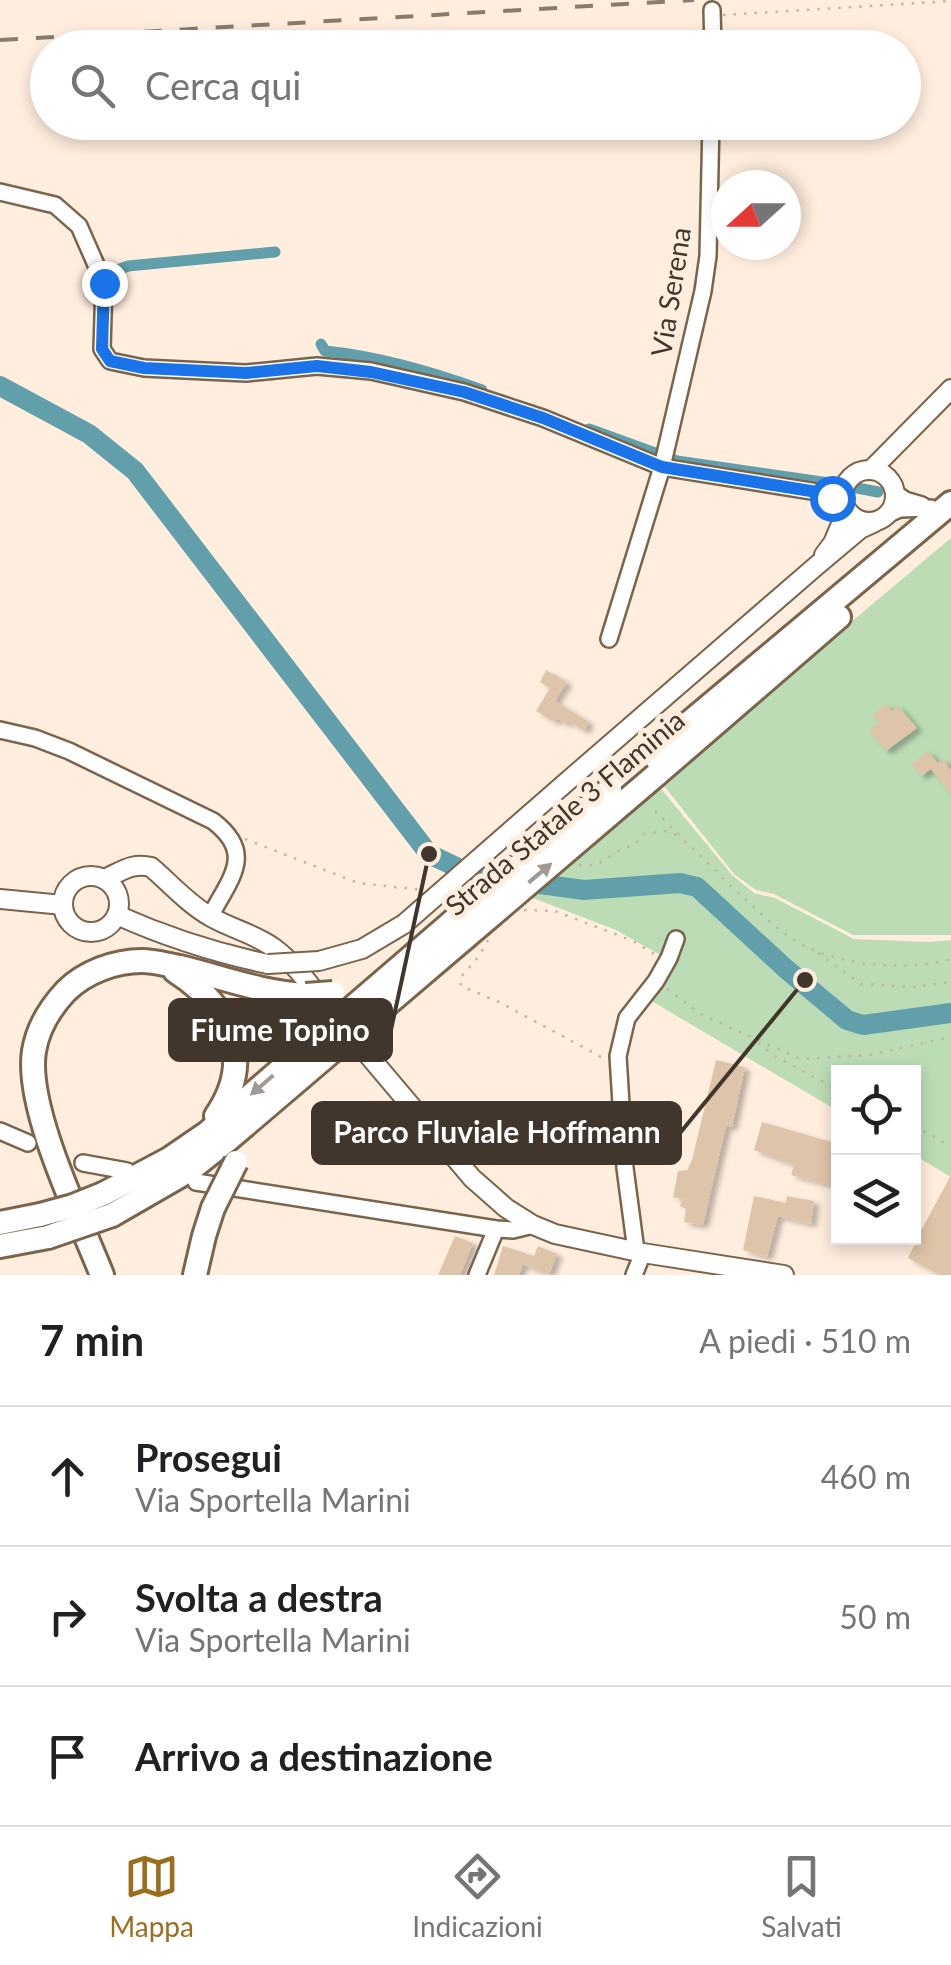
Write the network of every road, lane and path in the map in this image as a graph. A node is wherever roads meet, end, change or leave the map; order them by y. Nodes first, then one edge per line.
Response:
1 (951, 1) edge
2 (712, 13) joint
3 (712, 30) edge
4 (710, 140) edge
5 (0, 192) edge
6 (951, 390) edge
7 (904, 435) junction
8 (662, 466) junction
9 (871, 470) junction
10 (846, 485) junction
11 (894, 489) junction
12 (817, 492) junction
13 (941, 505) edge
14 (846, 508) junction
15 (882, 518) junction
16 (951, 520) edge
17 (815, 568) junction
18 (609, 639) dead end
19 (0, 730) edge
20 (656, 811) dead end
21 (680, 837) junction
22 (234, 840) junction
23 (564, 862) dead end
24 (111, 886) junction
25 (432, 891) dead end
26 (0, 898) edge
27 (63, 905) junction
28 (520, 910) dead end
29 (118, 915) junction
30 (210, 916) junction
31 (454, 934) junction
32 (676, 940) dead end
33 (818, 952) junction
34 (951, 958) edge
35 (163, 964) junction
36 (658, 977) junction
37 (951, 982) edge
38 (499, 1002) dead end
39 (332, 1003) junction
40 (951, 1037) edge
41 (752, 1038) junction
42 (363, 1049) dead end
43 (619, 1068) junction
44 (831, 1086) edge
45 (921, 1130) edge
46 (0, 1132) edge
47 (28, 1143) dead end
48 (951, 1146) edge
49 (169, 1159) junction
50 (84, 1163) dead end
51 (127, 1171) dead end
52 (196, 1182) dead end
53 (108, 1204) junction
54 (0, 1224) edge
55 (533, 1225) junction
56 (44, 1226) junction
57 (496, 1229) junction
58 (0, 1246) edge
59 (639, 1252) junction
60 (102, 1275) edge
61 (196, 1275) edge
62 (476, 1275) edge
63 (634, 1275) edge
64 (784, 1275) edge

1 - 2 path
2 - 3 street
4 - 8 street, Via Serena
5 - 8 street
6 - 7 main road
7 - 9 main road
7 - 11 main road
8 - 12 street
8 - 18 street, Via Serena
9 - 10 main road
9 - 11 main road
10 - 12 street
10 - 14 main road
11 - 13 street
11 - 15 main road
12 - 14 street
13 - 15 street
13 - 31 highway, Strada Statale 3 Flaminia, bridge
14 - 15 main road
14 - 17 main road
15 - 17 main road
31 -> 16 highway, Strada Statale 3 Flaminia, bridge
17 - 29 main road, bridge
19 - 22 street
20 - 21 path
21 - 23 path
21 - 33 path
22 - 25 path
22 - 30 street
24 - 27 main road
24 - 29 main road
24 - 30 main road
26 - 27 main road
27 - 29 main road
28 - 36 path
30 - 39 main road
31 - 39 highway
31 -> 49 highway, Strada Statale 3 Flaminia
31 - 53 highway, Strada Statale 3 Flaminia
31 - 61 highway, bridge
32 - 36 street
33 - 34 path
33 - 37 path
35 - 39 highway, bridge
35 - 49 highway
35 - 60 highway
36 - 41 path
36 - 43 street
38 - 43 path
40 - 41 path
41 - 44 path
42 - 55 main road
43 - 59 street
45 - 48 path
46 - 47 street
49 - 53 highway, Strada Statale 3 Flaminia
50 - 51 street
52 - 57 street
53 - 56 highway, Strada Statale 3 Flaminia, bridge
54 - 56 highway, Strada Statale 3 Flaminia
55 - 57 street
55 - 59 main road
56 - 58 highway, Strada Statale 3 Flaminia
57 - 62 street
59 - 63 street
59 - 64 main road

